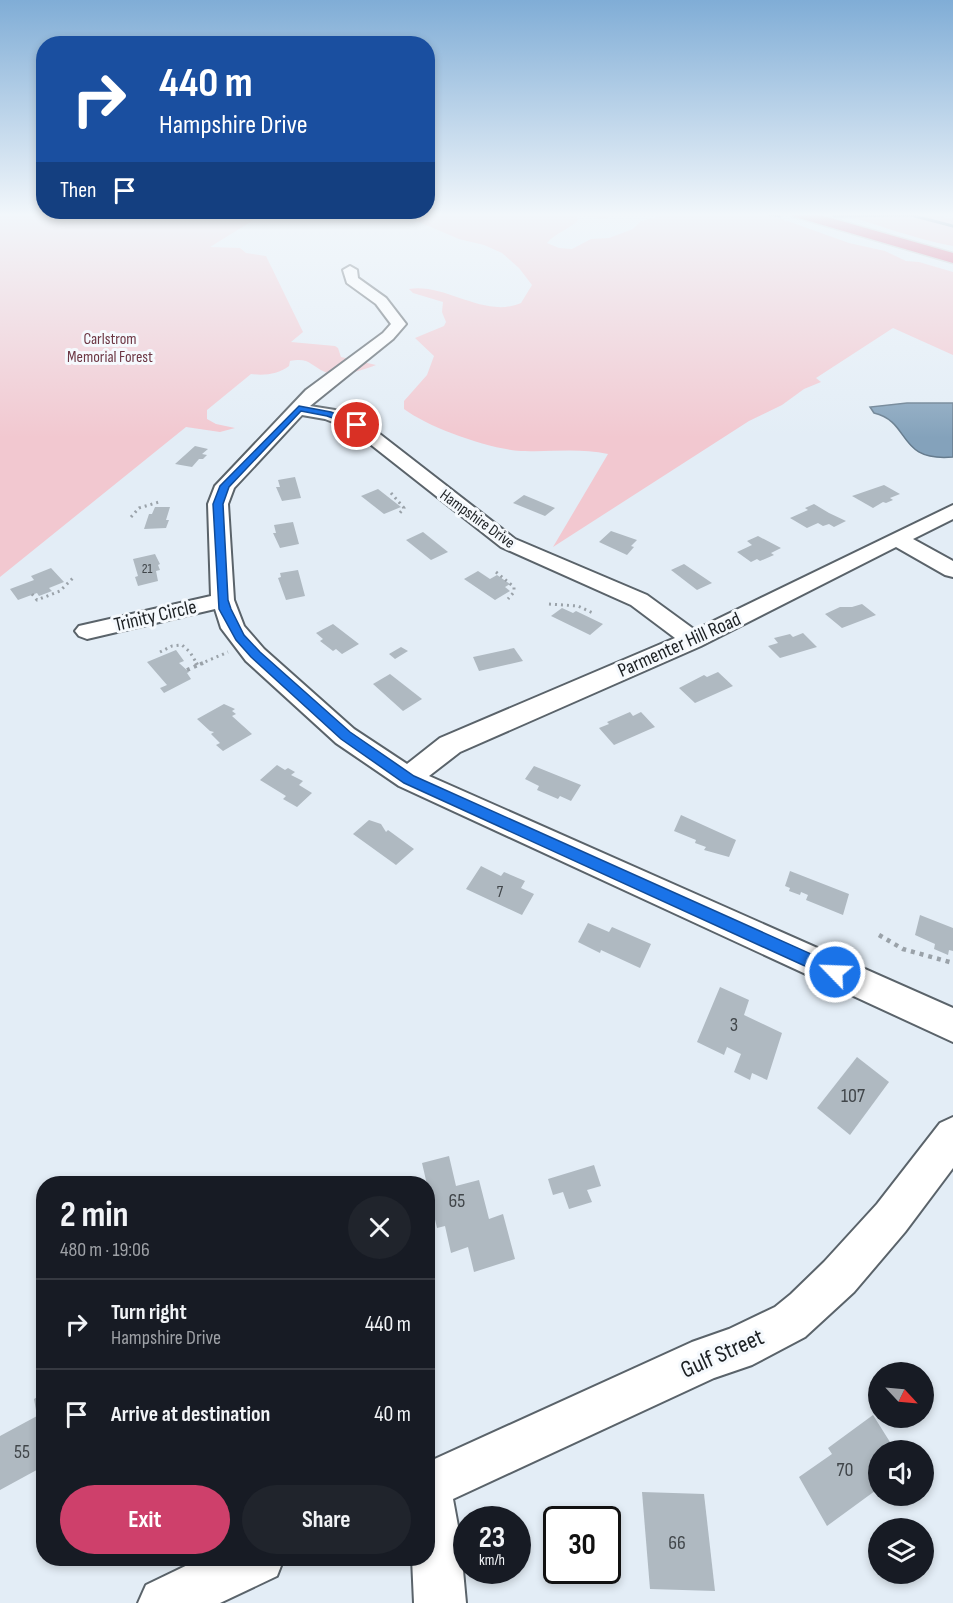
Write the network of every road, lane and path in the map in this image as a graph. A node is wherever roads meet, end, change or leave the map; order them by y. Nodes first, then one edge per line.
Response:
1 (363, 288) edge
2 (299, 409) junction
3 (391, 493) dead end
4 (159, 502) dead end
5 (953, 511) edge
6 (398, 515) dead end
7 (131, 517) dead end
8 (897, 539) junction
9 (953, 570) edge
10 (496, 572) dead end
11 (74, 578) dead end
12 (32, 594) dead end
13 (508, 599) dead end
14 (223, 600) junction
15 (549, 604) dead end
16 (595, 614) dead end
17 (87, 631) dead end
18 (693, 640) junction
19 (229, 651) dead end
20 (160, 652) dead end
21 (197, 665) junction
22 (187, 670) dead end
23 (409, 779) junction
24 (879, 935) dead end
25 (953, 963) edge
26 (953, 1025) edge
27 (953, 1136) edge
28 (435, 1482) edge
29 (435, 1538) edge
30 (242, 1566) edge
31 (164, 1603) edge
32 (440, 1603) edge

1 - 2 street
2 - 14 street
2 - 18 street, Hampshire Drive
3 - 6 path
4 - 7 path
5 - 8 street, Parmenter Hill Road
8 - 9 street
8 - 18 street, Parmenter Hill Road
10 - 13 path
11 - 12 path
14 - 17 street, Trinity Circle
14 - 23 street
15 - 16 path
18 - 23 street, Parmenter Hill Road
19 - 21 path
20 - 21 path
21 - 22 path
23 - 26 street
24 - 25 path
27 - 28 street, Gulf Street
29 - 32 street
30 - 31 street

